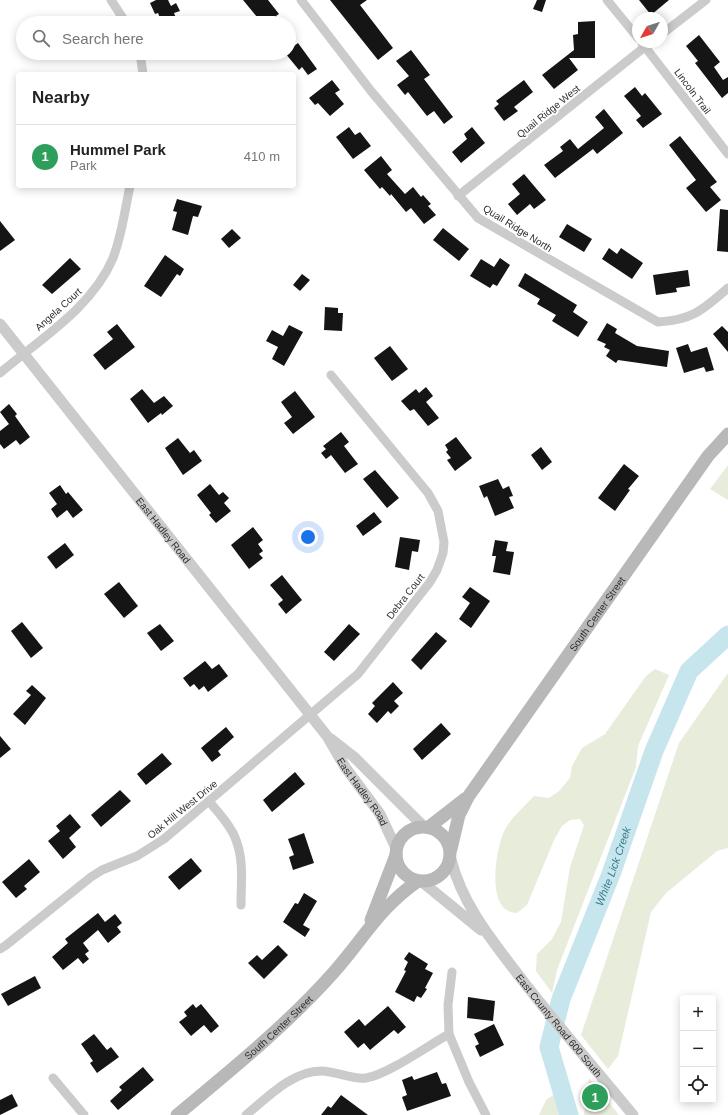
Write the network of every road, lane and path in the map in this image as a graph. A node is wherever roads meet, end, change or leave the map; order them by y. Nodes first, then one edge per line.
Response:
1 (112, 0) edge
2 (301, 0) edge
3 (607, 0) edge
4 (706, 0) edge
5 (122, 16) edge
6 (668, 29) edge
7 (632, 31) edge
8 (641, 48) edge
9 (649, 48) edge
10 (141, 60) edge
11 (144, 72) edge
12 (728, 154) edge
13 (130, 188) edge
14 (458, 196) junction
15 (728, 288) edge
16 (0, 324) edge
17 (23, 353) junction
18 (0, 373) edge
19 (331, 375) dead end
20 (728, 434) edge
21 (311, 716) junction
22 (327, 736) junction
23 (468, 796) junction
24 (209, 801) junction
25 (426, 826) junction
26 (396, 852) junction
27 (451, 854) junction
28 (419, 881) junction
29 (241, 905) dead end
30 (368, 927) junction
31 (486, 934) junction
32 (0, 949) edge
33 (452, 972) dead end
34 (449, 1034) junction
35 (53, 1078) dead end
36 (84, 1115) edge
37 (176, 1115) edge
38 (246, 1115) edge
39 (486, 1115) edge
40 (633, 1115) edge

1 - 5 street
2 - 14 street, Quail Ridge North
3 - 7 street
4 - 6 street
8 - 14 street, Quail Ridge West
9 - 12 street, Lincoln Trail
10 - 11 street
13 - 17 street, Angela Court
14 - 15 street, Quail Ridge North
16 - 17 street, East Hadley Road
17 - 18 street, Angela Court
17 - 21 street, East Hadley Road
19 - 21 street, Debra Court
20 - 23 main road, South Center Street
21 - 22 street, East Hadley Road
21 - 24 street, Oak Hill West Drive
22 - 25 street, East Hadley Road
22 - 26 street, East Hadley Road
23 - 25 main road, South Center Street
23 - 27 main road, South Center Street
24 - 29 street
24 - 32 street, Oak Hill West Drive
25 - 26 main road
25 - 27 main road
26 - 28 main road
26 - 30 main road, South Center Street
27 - 28 main road
27 - 31 street, East County Road 600 South
28 - 30 main road, South Center Street
28 - 31 street, East County Road 600 South
30 - 37 main road, South Center Street
31 - 40 street, East County Road 600 South
33 - 34 street
34 - 38 street
34 - 39 street
35 - 36 street

